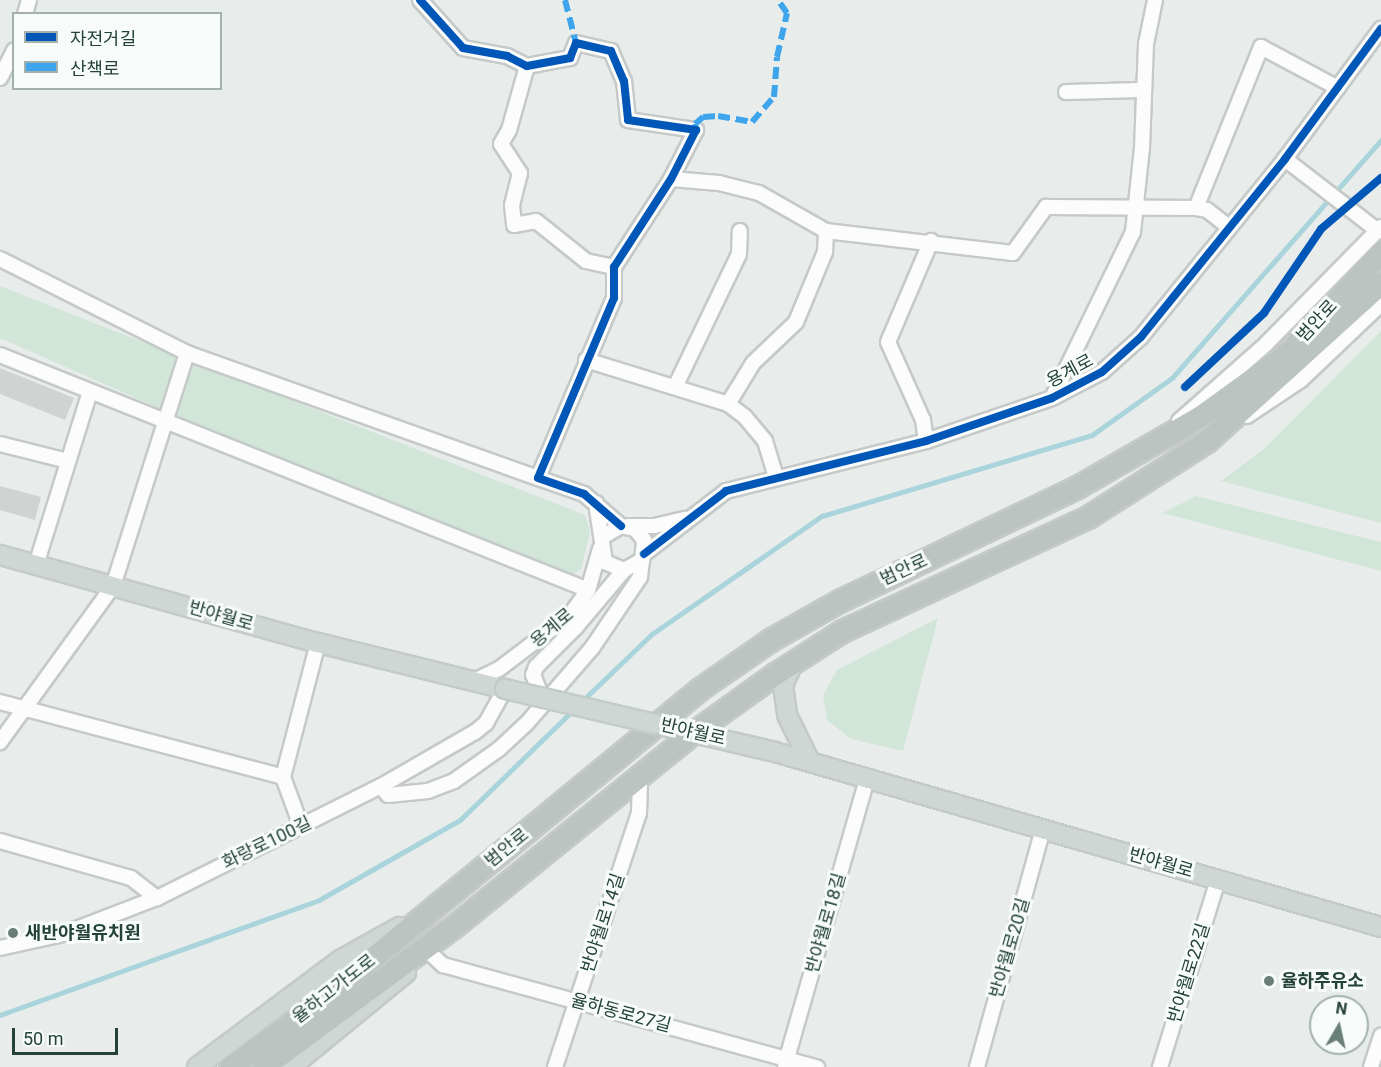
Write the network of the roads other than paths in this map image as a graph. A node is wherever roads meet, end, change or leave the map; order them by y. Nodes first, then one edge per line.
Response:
1 (420, 0) edge
2 (1155, 0) edge
3 (1381, 29) edge
4 (12, 54) edge
5 (527, 66) junction
6 (0, 78) edge
7 (1338, 88) junction
8 (1142, 90) junction
9 (1066, 92) dead end
10 (1285, 159) junction
11 (671, 179) junction
12 (1133, 207) junction
13 (1196, 208) junction
14 (1229, 227) junction
15 (1380, 229) edge
16 (740, 231) dead end
17 (826, 231) junction
18 (932, 241) junction
19 (1381, 252) edge
20 (0, 259) edge
21 (614, 267) junction
22 (1381, 283) edge
23 (1381, 304) edge
24 (187, 353) junction
25 (0, 355) edge
26 (586, 360) junction
27 (676, 385) junction
28 (90, 392) junction
29 (1052, 399) junction
30 (728, 404) junction
31 (163, 422) junction
32 (1167, 435) junction
33 (926, 441) junction
34 (1207, 441) junction
35 (0, 444) edge
36 (68, 461) junction
37 (776, 477) junction
38 (538, 478) junction
39 (595, 501) junction
40 (685, 519) junction
41 (625, 526) junction
42 (602, 543) junction
43 (0, 555) edge
44 (643, 557) junction
45 (36, 565) junction
46 (624, 570) junction
47 (113, 586) junction
48 (588, 590) junction
49 (318, 643) junction
50 (793, 663) junction
51 (474, 681) junction
52 (505, 689) junction
53 (542, 697) junction
54 (0, 702) edge
55 (25, 709) junction
56 (655, 724) junction
57 (694, 732) junction
58 (0, 742) edge
59 (810, 762) junction
60 (283, 777) junction
61 (640, 777) junction
62 (867, 778) junction
63 (381, 786) junction
64 (301, 826) junction
65 (1043, 830) junction
66 (0, 841) edge
67 (1218, 880) junction
68 (157, 898) junction
69 (435, 908) junction
70 (453, 927) junction
71 (1381, 927) edge
72 (0, 948) edge
73 (430, 953) junction
74 (578, 1002) junction
75 (1381, 1036) edge
76 (786, 1063) edge
77 (197, 1067) edge
78 (230, 1067) edge
79 (263, 1067) edge
80 (291, 1067) edge
81 (555, 1067) edge
82 (817, 1067) edge
83 (976, 1067) edge
84 (1161, 1067) edge
85 (1371, 1067) edge

1 - 5 street
2 - 8 street
3 - 7 street, 용계로
4 - 6 street
5 - 11 street
5 - 21 street
7 - 10 street, 용계로
7 - 13 street
8 - 9 street
8 - 12 street
10 - 14 street, 용계로
10 - 15 street
11 - 17 street
11 - 21 street
12 - 13 street
12 - 18 street
12 - 29 street
13 - 14 street
14 - 29 street, 용계로
15 - 32 street
16 - 27 street
17 - 18 street
17 - 30 street
18 - 33 street
19 - 32 highway, 범안로
20 - 24 street
21 - 26 street
22 - 34 highway, 범안로
23 - 34 street
24 - 31 street
24 - 38 street
25 - 28 street
26 - 27 street
26 - 38 street
27 - 30 street
28 - 31 street
28 - 36 street
29 - 33 street, 용계로
30 - 37 street
31 - 47 street
31 - 48 street
32 - 56 highway, 범안로
33 - 37 street, 용계로
34 - 50 highway, 범안로
35 - 36 street
36 - 45 street
37 - 40 street, 용계로
38 - 39 street
39 - 41 street
39 - 42 street
40 - 41 street, 용계로
40 - 44 street, 용계로
41 - 42 street
41 - 44 street
42 - 46 street
42 - 48 street, 용계로
43 - 45 main road, 반야월로
44 - 46 street
44 - 63 street
45 - 47 main road, 반야월로
46 - 53 street, 용계로
47 - 49 main road, 반야월로
47 - 55 street
48 - 51 street, 용계로
49 - 51 main road, 반야월로
49 - 60 street
50 - 57 highway, 범안로
50 - 59 main road
51 - 52 main road, 반야월로
52 - 53 main road, 반야월로, bridge
52 - 63 street, 화랑로100길
53 - 56 main road, 반야월로, bridge
54 - 55 street
55 - 58 street
55 - 60 street
56 - 57 main road, 반야월로
56 - 69 highway, 범안로
57 - 59 main road, 반야월로
57 - 61 highway, 범안로
59 - 62 main road, 반야월로
60 - 64 street
61 - 70 highway, 범안로
61 - 74 street, 반야월로14길
62 - 65 main road, 반야월로
62 - 76 street, 반야월로18길
63 - 64 street, 화랑로100길
64 - 68 street, 화랑로100길
65 - 67 main road, 반야월로
65 - 83 street, 반야월로20길
66 - 68 street
67 - 71 main road, 반야월로
67 - 84 street, 반야월로22길
68 - 72 street, 화랑로100길
69 - 77 main road
69 - 78 highway, 율하고가도로
70 - 73 main road
70 - 79 highway, 율하고가도로
73 - 74 street, 율하동로27길
73 - 80 main road
74 - 76 street, 율하동로27길
74 - 81 street, 반야월로14길
75 - 85 street
76 - 82 street, 율하동로27길

